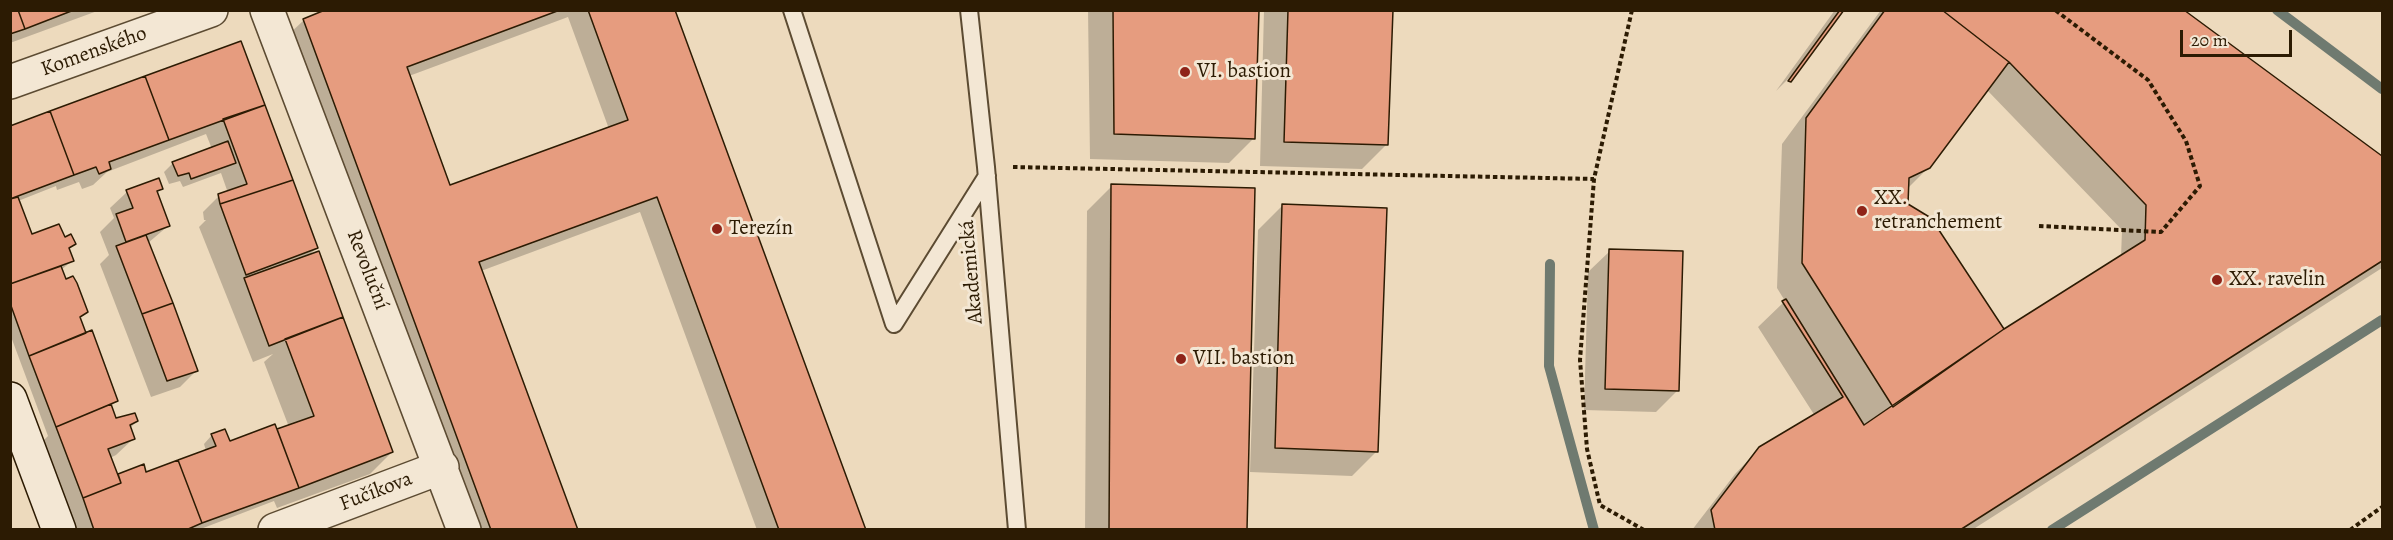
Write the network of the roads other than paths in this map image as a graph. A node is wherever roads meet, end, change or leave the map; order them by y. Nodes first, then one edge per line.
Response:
1 (211, 10) edge
2 (267, 10) edge
3 (792, 10) edge
4 (969, 10) edge
5 (10, 82) edge
6 (987, 172) junction
7 (10, 399) edge
8 (442, 467) junction
9 (59, 530) edge
10 (275, 530) edge
11 (464, 530) edge
12 (1017, 530) edge

1 - 5 street, Komenského
2 - 8 street, Revoluční
3 - 6 lane
4 - 6 lane, Akademická
6 - 12 lane, Akademická
7 - 9 street
8 - 10 street, Fučíkova
8 - 11 street, Revoluční

